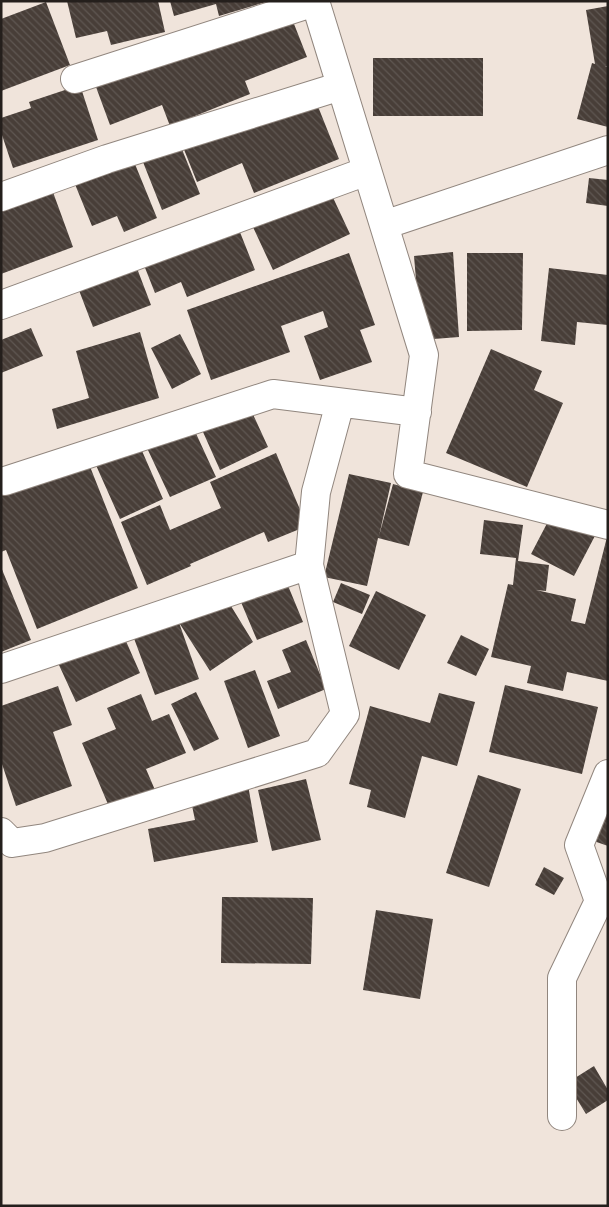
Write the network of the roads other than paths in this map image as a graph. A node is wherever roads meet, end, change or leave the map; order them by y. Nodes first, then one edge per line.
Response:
1 (315, 2) edge
2 (74, 79) dead end
3 (342, 86) junction
4 (608, 150) edge
5 (367, 171) junction
6 (1, 197) edge
7 (384, 226) junction
8 (1, 305) edge
9 (340, 403) junction
10 (416, 412) junction
11 (5, 481) dead end
12 (608, 525) edge
13 (308, 565) junction
14 (1, 669) edge
15 (608, 774) edge
16 (1, 832) edge
17 (562, 1116) dead end

1 - 2 street
1 - 3 street
3 - 5 street
3 - 6 street
4 - 7 street
5 - 7 street
5 - 8 street
7 - 10 street
9 - 10 street
9 - 11 street
9 - 13 street
10 - 12 street
13 - 14 street
13 - 16 street
15 - 17 street

